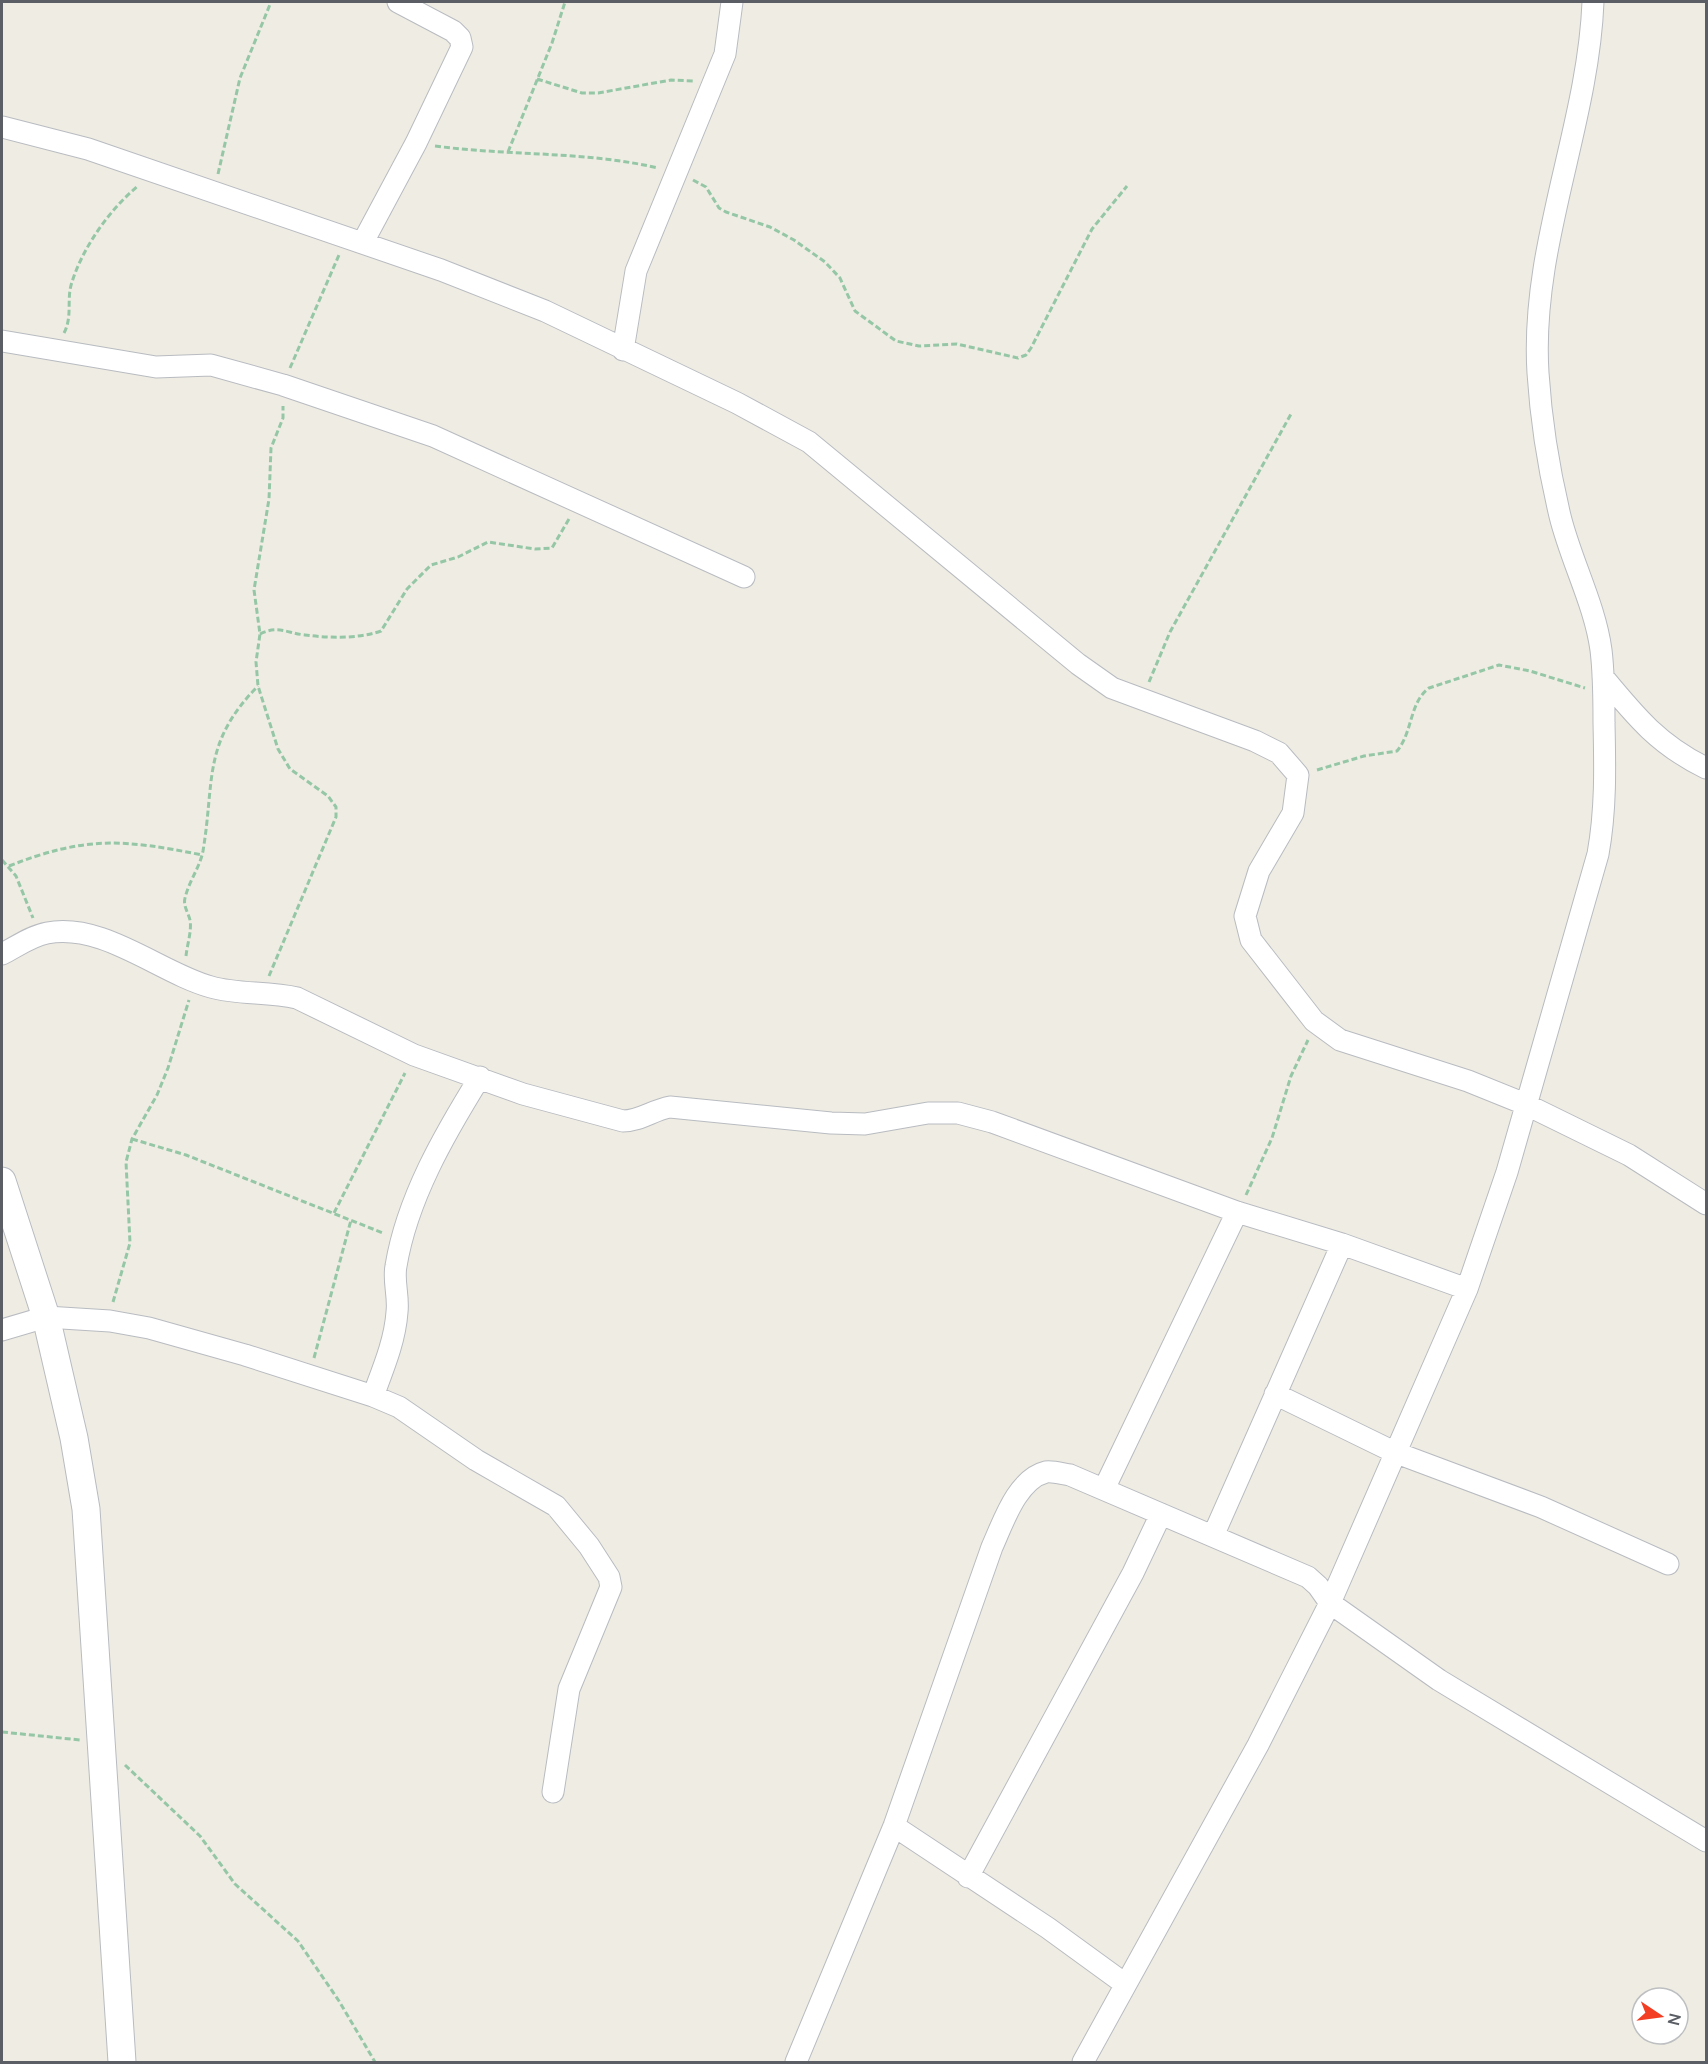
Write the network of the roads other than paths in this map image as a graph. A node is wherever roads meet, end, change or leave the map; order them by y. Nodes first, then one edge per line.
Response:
1 (398, 2) edge
2 (732, 2) edge
3 (1593, 2) edge
4 (2, 127) edge
5 (356, 239) junction
6 (2, 341) edge
7 (623, 350) junction
8 (744, 577) dead end
9 (1603, 685) junction
10 (1707, 768) edge
11 (2, 954) edge
12 (480, 1077) junction
13 (1525, 1104) junction
14 (2, 1181) edge
15 (1707, 1204) edge
16 (1237, 1212) junction
17 (1342, 1244) junction
18 (1467, 1289) junction
19 (46, 1317) junction
20 (2, 1330) edge
21 (1275, 1394) junction
22 (373, 1396) junction
23 (1394, 1452) junction
24 (1104, 1489) junction
25 (1161, 1514) junction
26 (1213, 1536) junction
27 (1668, 1564) dead end
28 (1330, 1603) junction
29 (553, 1792) dead end
30 (894, 1826) junction
31 (1707, 1840) edge
32 (968, 1877) junction
33 (1125, 1984) junction
34 (122, 2062) edge
35 (796, 2062) edge
36 (1083, 2062) edge

1 - 5 street
2 - 7 street
3 - 9 street
4 - 5 street
5 - 7 street
6 - 8 street
7 - 13 street
9 - 10 street
9 - 13 street
11 - 12 street
12 - 16 street
12 - 22 street
13 - 15 street
13 - 18 street
14 - 19 street
16 - 17 street
16 - 24 street
17 - 18 street
17 - 21 street
18 - 23 street
19 - 20 street
19 - 22 street
19 - 34 street
21 - 23 street
21 - 26 street
22 - 29 street
23 - 27 street
23 - 28 street
24 - 25 street
24 - 30 street
25 - 26 street
25 - 32 street
26 - 28 street
28 - 31 street
28 - 33 street
30 - 32 street
30 - 35 street
32 - 33 street
33 - 36 street

